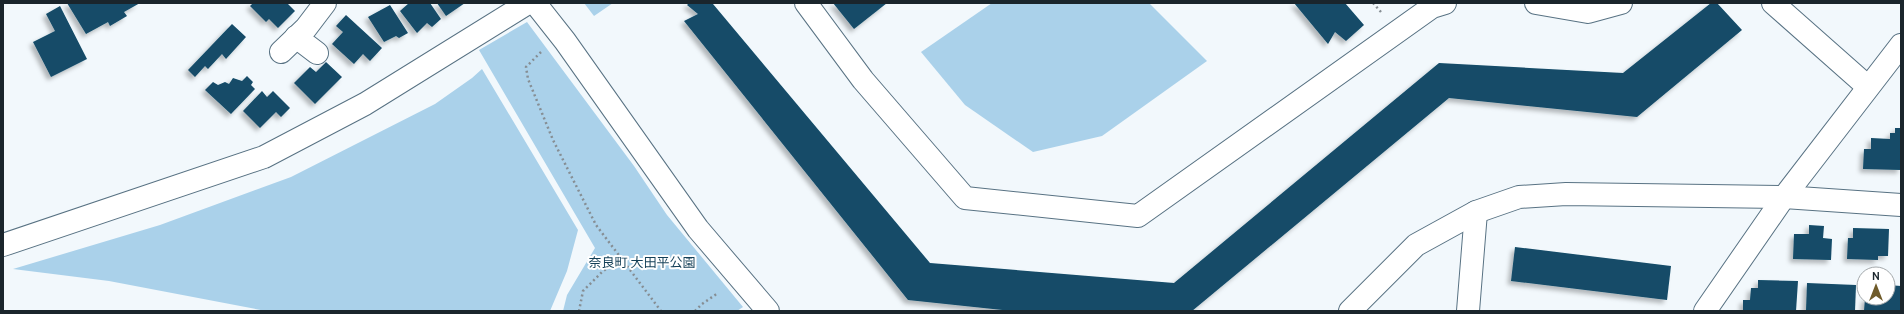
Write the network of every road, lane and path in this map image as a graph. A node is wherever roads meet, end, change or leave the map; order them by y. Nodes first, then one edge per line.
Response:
1 (325, 3) edge
2 (528, 3) edge
3 (535, 3) edge
4 (806, 3) edge
5 (1445, 3) edge
6 (1536, 3) edge
7 (1621, 3) edge
8 (1773, 3) edge
9 (296, 37) junction
10 (565, 41) junction
11 (1901, 46) edge
12 (281, 52) dead end
13 (317, 53) dead end
14 (1868, 87) junction
15 (1784, 198) junction
16 (1901, 205) edge
17 (1476, 212) junction
18 (3, 245) edge
19 (620, 258) junction
20 (579, 311) edge
21 (661, 311) edge
22 (768, 311) edge
23 (1350, 311) edge
24 (1468, 311) edge
25 (1705, 311) edge

1 - 9 street
2 - 18 street
3 - 10 street
4 - 5 street
6 - 7 street
8 - 14 street
9 - 12 street
9 - 13 street
10 - 19 path
10 - 22 street
11 - 14 street
14 - 15 street
15 - 16 street
15 - 17 street
15 - 25 street
17 - 23 street
17 - 24 street
19 - 20 path
19 - 21 path

